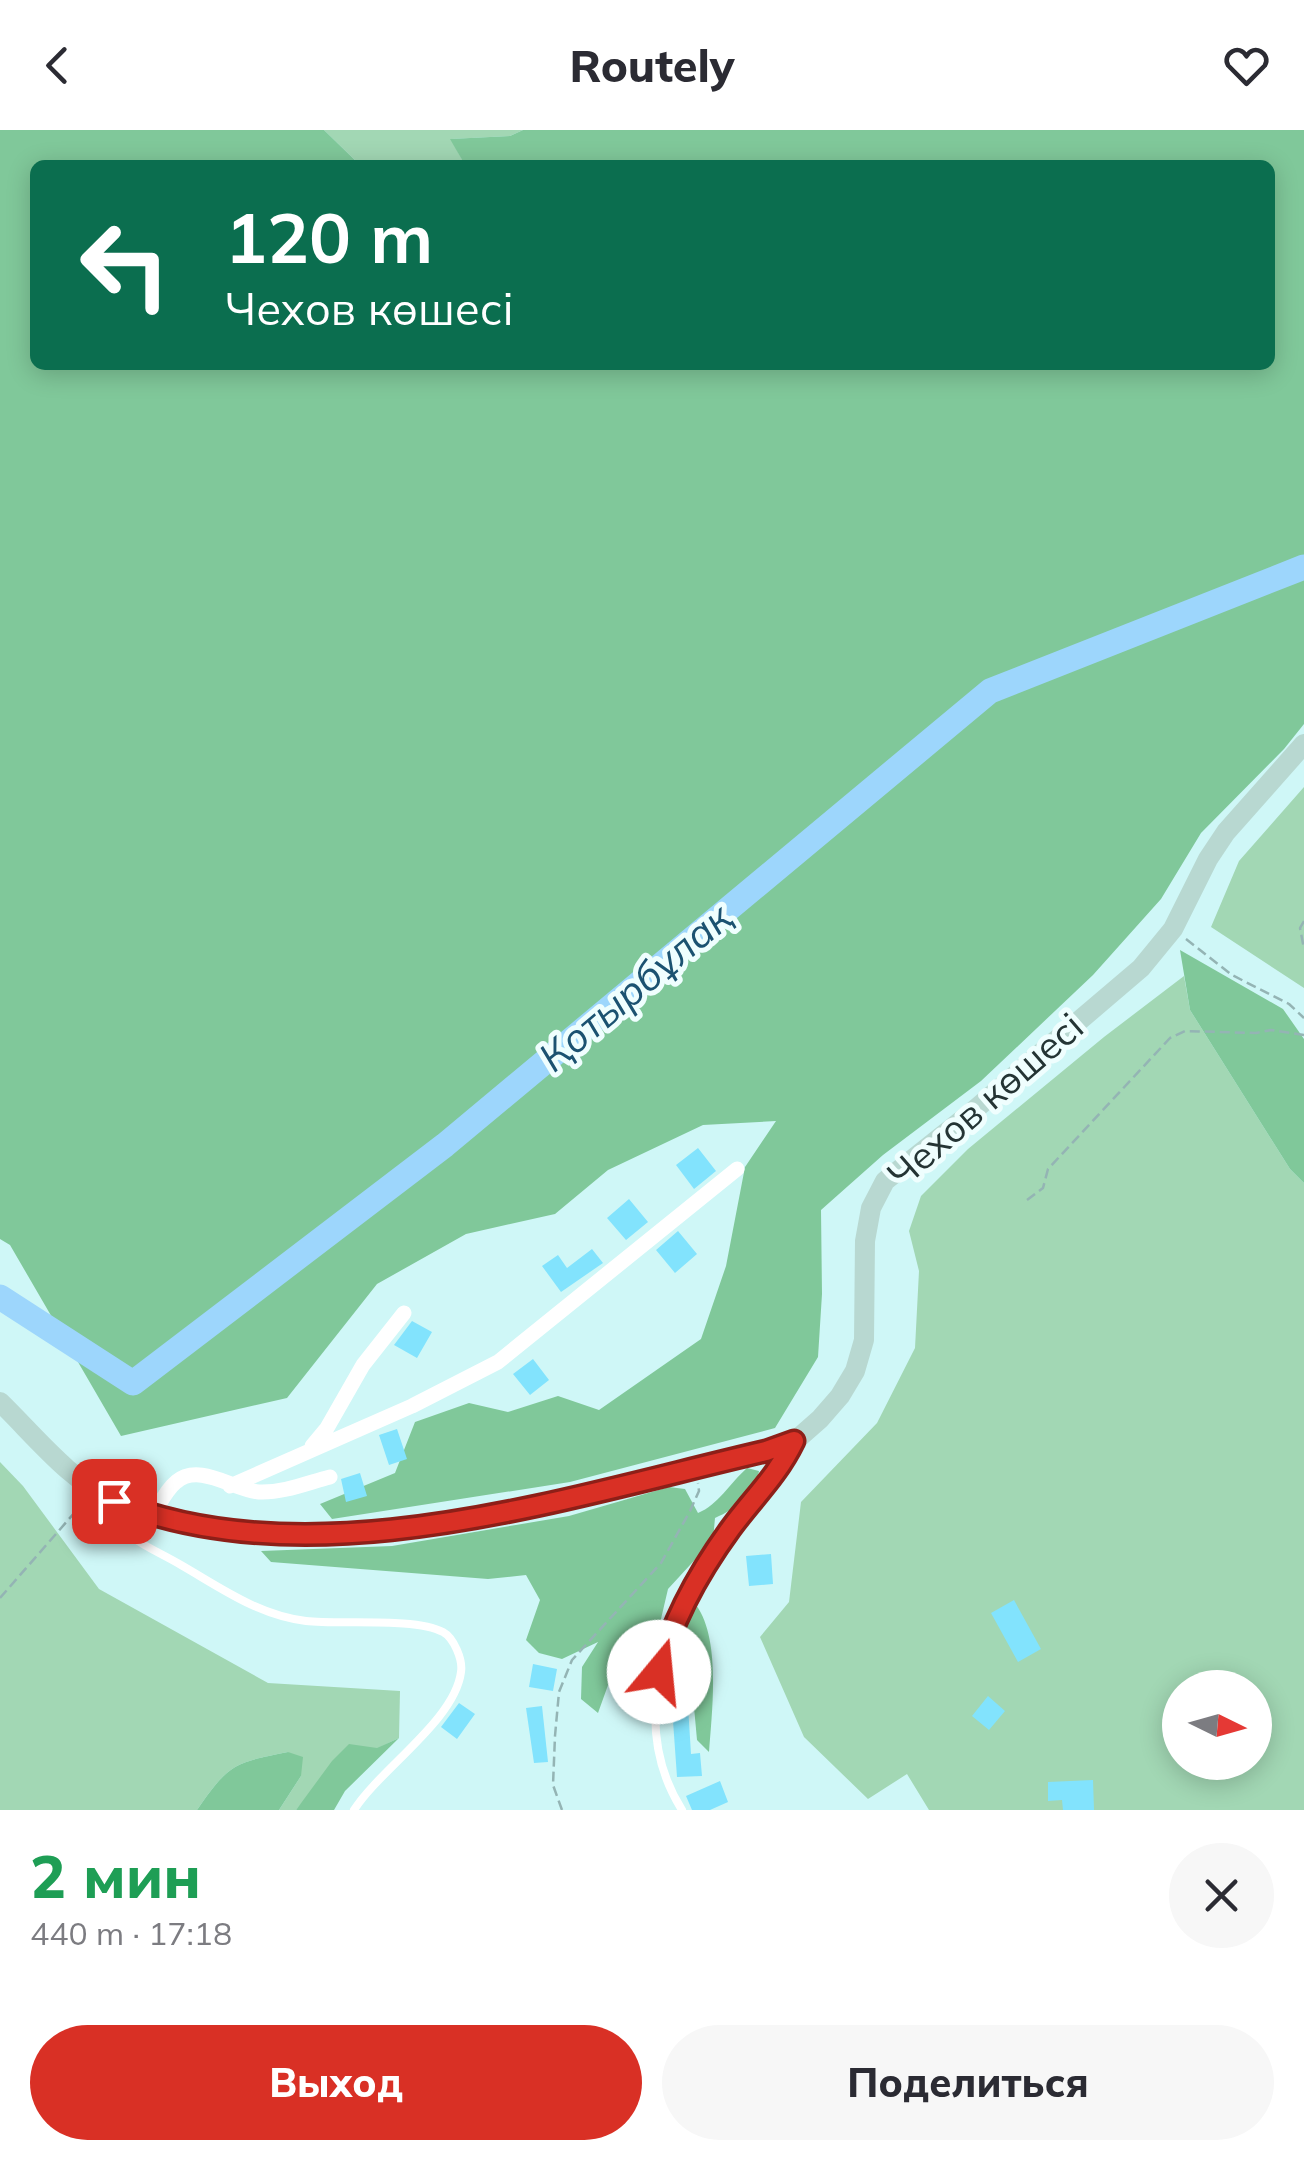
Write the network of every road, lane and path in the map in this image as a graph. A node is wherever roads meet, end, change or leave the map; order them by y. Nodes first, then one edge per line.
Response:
1 (1304, 744) edge
2 (1304, 921) edge
3 (1172, 930) junction
4 (1304, 949) edge
5 (1304, 1018) edge
6 (1304, 1035) edge
7 (737, 1169) dead end
8 (1027, 1200) dead end
9 (404, 1313) dead end
10 (0, 1402) edge
11 (794, 1441) junction
12 (310, 1449) junction
13 (695, 1467) junction
14 (330, 1476) dead end
15 (230, 1486) junction
16 (94, 1490) junction
17 (114, 1501) junction
18 (152, 1515) junction
19 (0, 1598) edge
20 (354, 1810) edge
21 (562, 1810) edge
22 (682, 1810) edge

1 - 3 main road, Чехов көшесі
2 - 4 path
3 - 5 path
3 - 11 main road, Чехов көшесі
6 - 8 path
7 - 12 street
9 - 12 street
10 - 16 main road, Чехов көшесі
11 - 13 main road, Чехов көшесі
11 - 22 lane
12 - 15 street
13 - 18 main road, Чехов көшесі
13 - 21 path
14 - 15 street
15 - 18 street
16 - 17 main road, Чехов көшесі
16 - 19 path
17 - 18 main road, Чехов көшесі
17 - 20 lane

